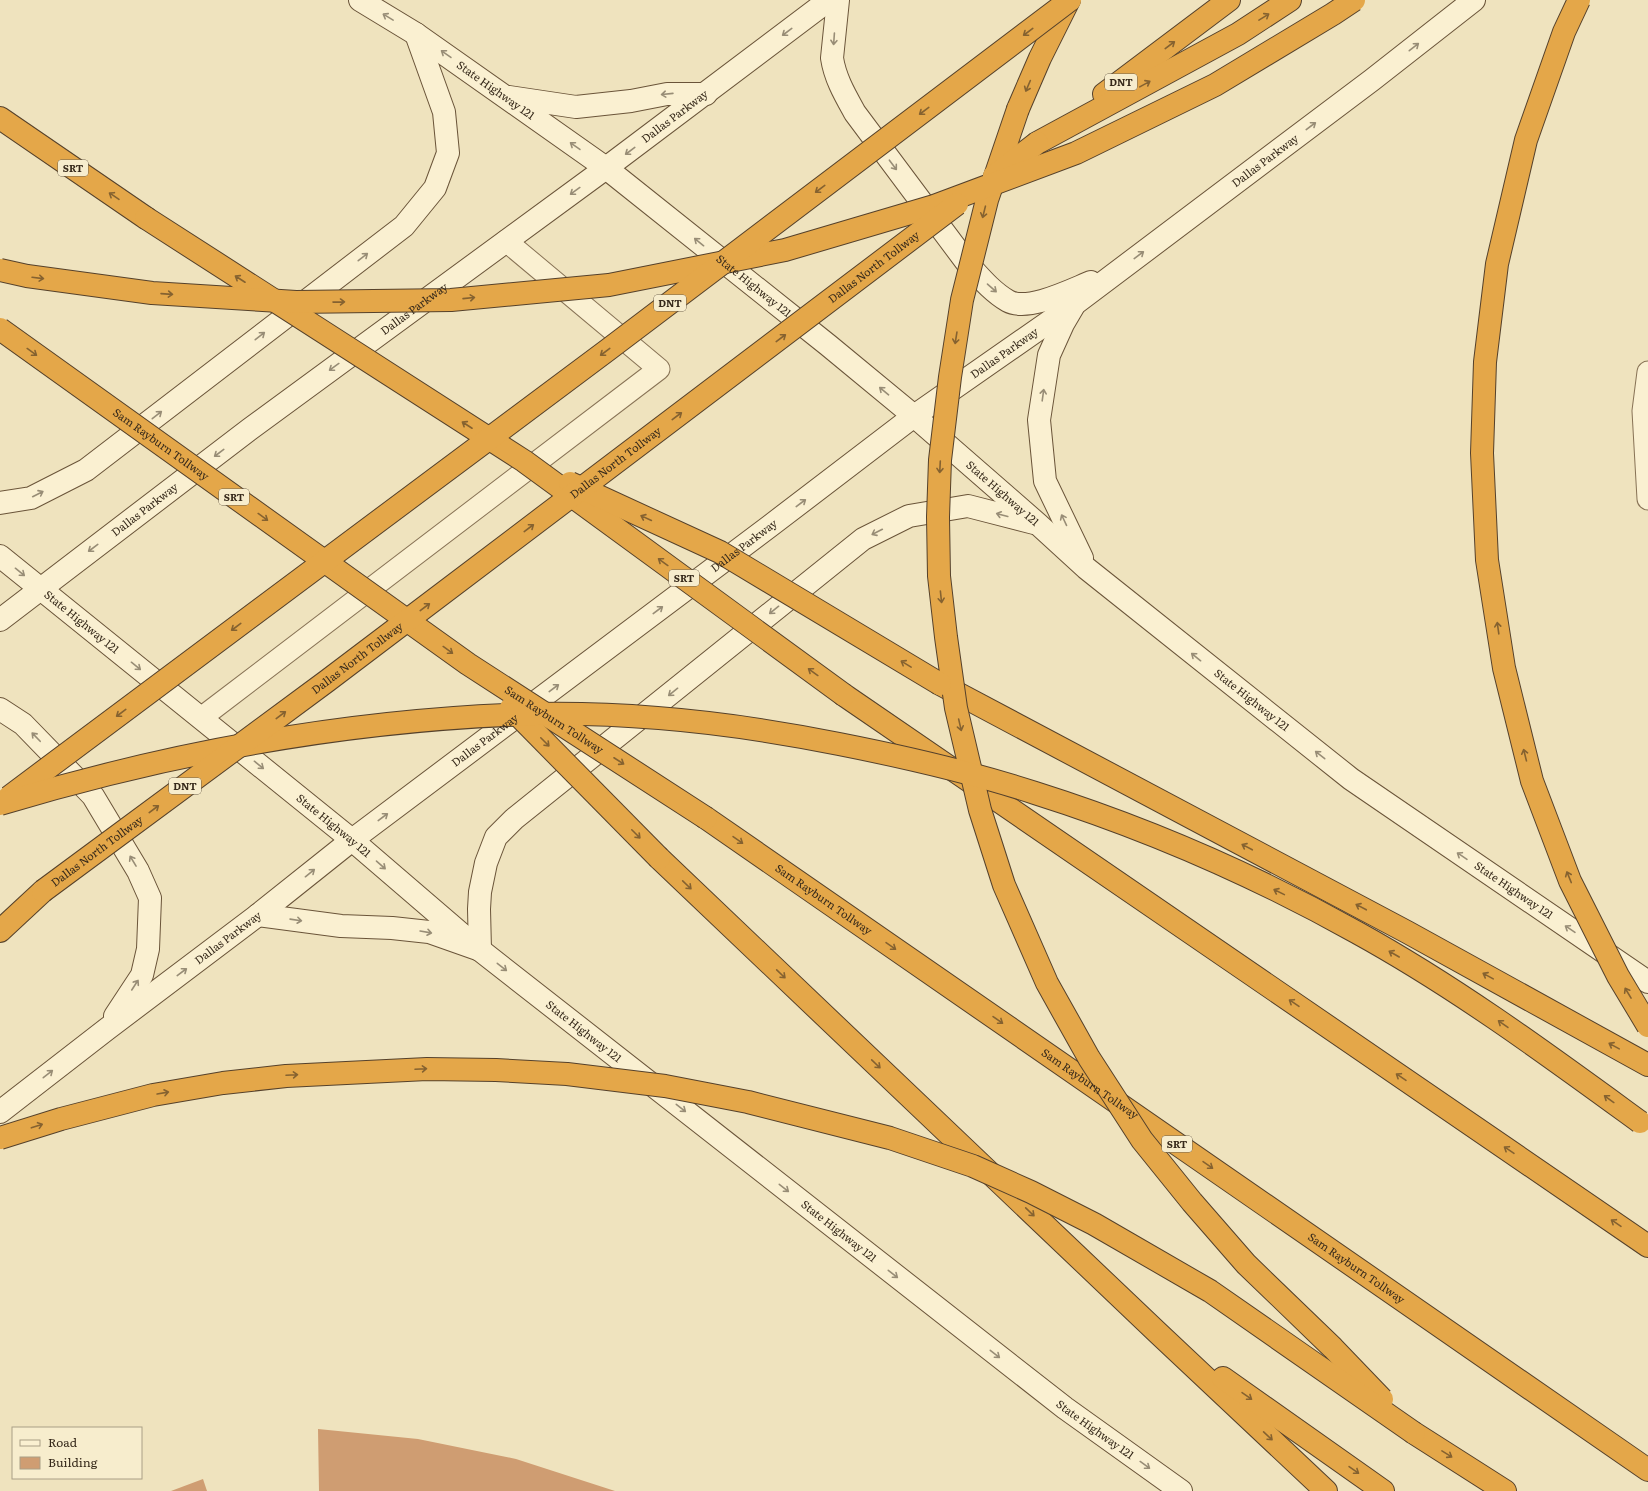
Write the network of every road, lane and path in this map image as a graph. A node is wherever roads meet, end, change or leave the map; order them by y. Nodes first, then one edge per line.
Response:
1 (360, 0) edge
2 (829, 0) edge
3 (838, 0) edge
4 (1069, 0) edge
5 (1229, 0) edge
6 (1290, 0) edge
7 (1354, 0) edge
8 (1474, 0) edge
9 (1579, 0) edge
10 (416, 34) junction
11 (706, 94) junction
12 (505, 96) junction
13 (0, 118) edge
14 (1037, 143) junction
15 (606, 168) junction
16 (506, 241) junction
17 (0, 270) edge
18 (1113, 274) junction
19 (1076, 303) junction
20 (0, 329) edge
21 (1648, 372) edge
22 (1646, 412) edge
23 (914, 416) junction
24 (524, 461) junction
25 (1648, 499) edge
26 (0, 503) edge
27 (1039, 525) junction
28 (0, 556) edge
29 (1086, 568) junction
30 (40, 588) junction
31 (0, 620) edge
32 (468, 664) junction
33 (0, 709) edge
34 (201, 718) junction
35 (0, 804) edge
36 (352, 840) junction
37 (44, 891) junction
38 (258, 915) junction
39 (0, 923) edge
40 (0, 931) edge
41 (480, 950) junction
42 (1648, 982) edge
43 (1648, 1026) edge
44 (106, 1029) junction
45 (1648, 1065) edge
46 (0, 1112) edge
47 (1648, 1128) edge
48 (0, 1138) edge
49 (1648, 1246) edge
50 (1158, 1333) junction
51 (1414, 1433) junction
52 (1648, 1470) edge
53 (1181, 1491) edge
54 (1326, 1491) edge
55 (1383, 1491) edge
56 (1505, 1491) edge

10 -> 1 main road, State Highway 121
2 -> 11 main road, Dallas Parkway
3 -> 18 main road
4 -> 35 highway, DNT, bridge
4 -> 51 highway, bridge
14 -> 5 highway, Dallas North Tollway / DNT
14 -> 6 highway
17 -> 7 highway, bridge
18 -> 8 main road, Dallas Parkway
43 -> 9 highway, bridge
12 -> 10 main road, State Highway 121
26 -> 10 main road
11 -> 12 main road
11 -> 15 main road, Dallas Parkway
15 -> 12 main road, State Highway 121
24 -> 13 highway, SRT, bridge
37 -> 14 highway, Dallas North Tollway / DNT, bridge
15 -> 16 main road, Dallas Parkway
23 -> 15 main road, State Highway 121
16 -> 30 main road, Dallas Parkway
16 - 34 lane
18 - 19 main road, Dallas Parkway
19 - 23 main road, Dallas Parkway
29 -> 19 main road
20 -> 32 highway, Sam Rayburn Tollway / SRT, bridge
21 - 22 lane
22 - 25 lane
23 - 27 main road, State Highway 121
36 -> 23 main road, Dallas Parkway
45 -> 24 highway, bridge
49 -> 24 highway, SRT, bridge
27 - 29 main road, State Highway 121
27 -> 41 main road
28 -> 30 main road, State Highway 121
42 -> 29 main road, State Highway 121
30 - 31 main road, Dallas Parkway
30 -> 34 main road, State Highway 121
32 -> 50 highway, bridge
32 -> 52 highway, Sam Rayburn Tollway / SRT, bridge
44 -> 33 main road
34 -> 36 main road, State Highway 121
47 -> 35 highway, bridge
38 -> 36 main road, Dallas Parkway
36 -> 41 main road, State Highway 121
37 - 39 highway, Dallas North Tollway / DNT
37 - 40 highway
38 -> 41 main road
44 -> 38 main road, Dallas Parkway
41 -> 53 main road, State Highway 121
46 -> 44 main road, Dallas Parkway
48 -> 51 highway, bridge
50 -> 54 highway
50 -> 55 highway
51 -> 56 highway

